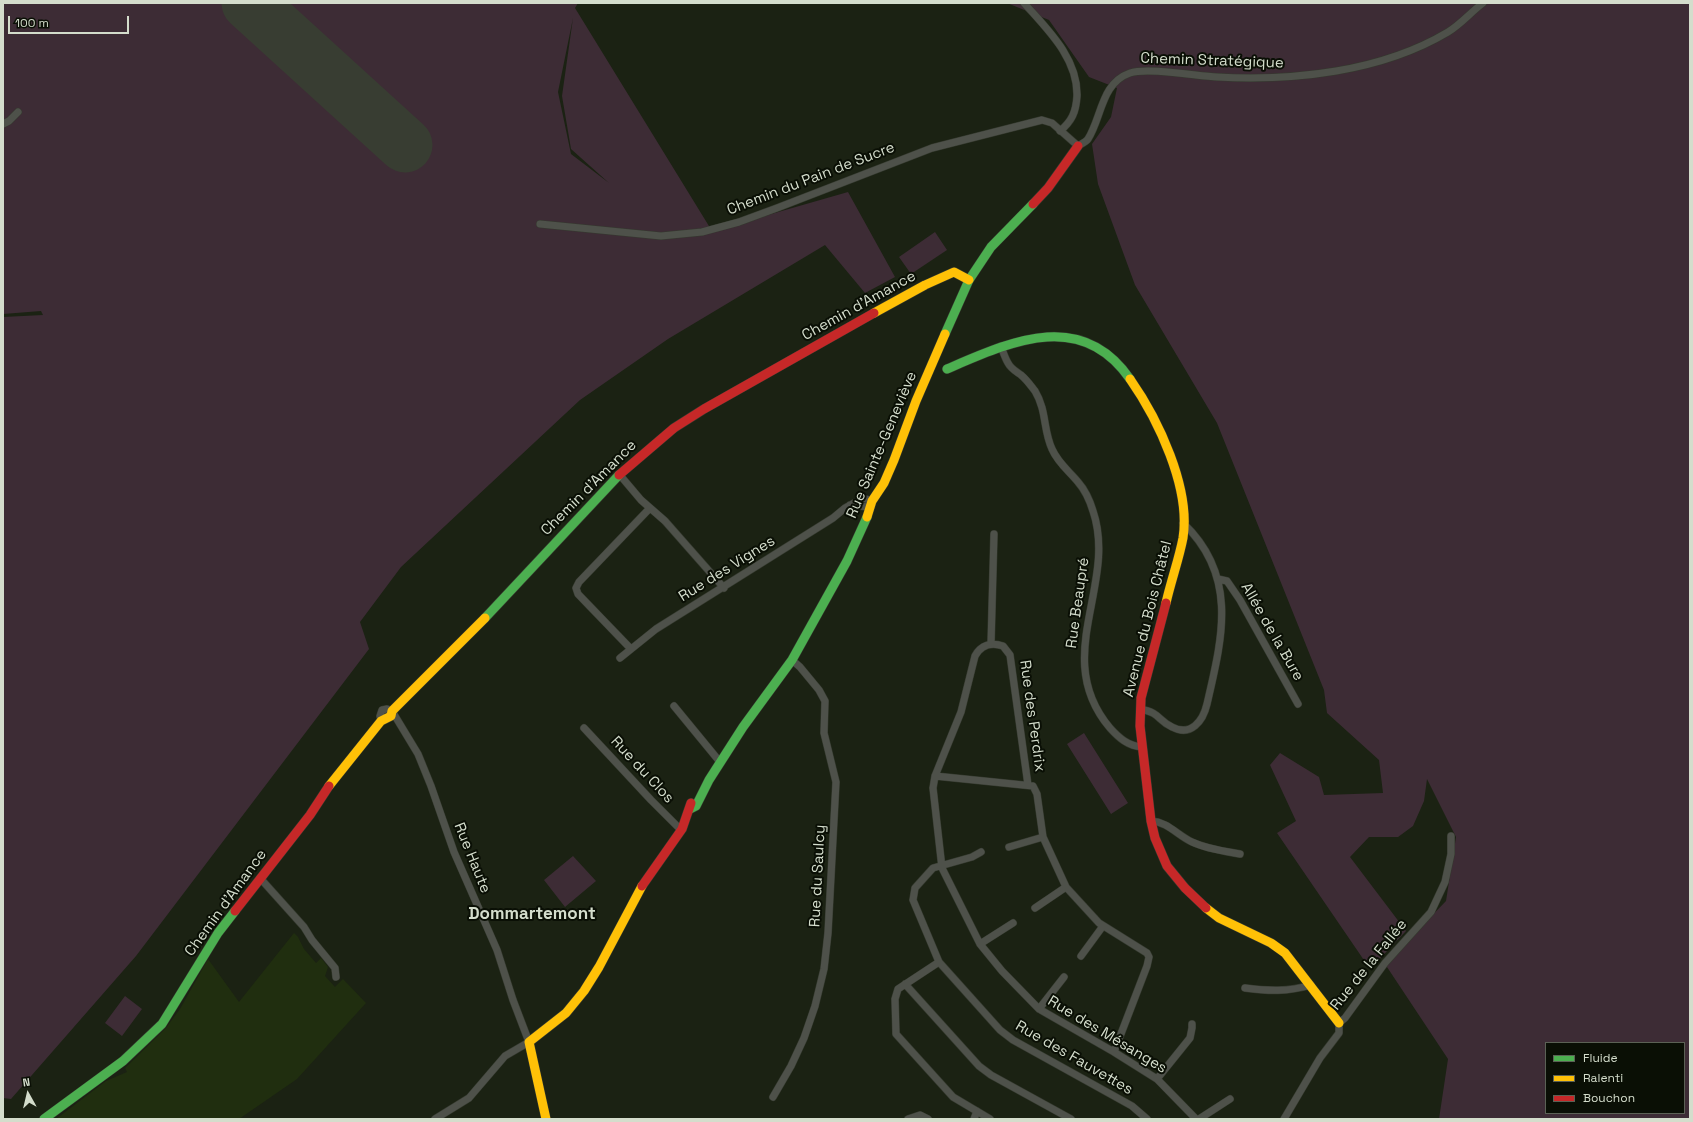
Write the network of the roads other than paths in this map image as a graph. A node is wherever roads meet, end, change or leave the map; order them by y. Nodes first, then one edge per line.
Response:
1 (1024, 3) edge
2 (1483, 3) edge
3 (18, 112) dead end
4 (3, 124) edge
5 (1060, 131) junction
6 (1078, 146) junction
7 (540, 224) dead end
8 (969, 280) junction
9 (1001, 346) junction
10 (947, 369) dead end
11 (619, 474) junction
12 (871, 504) junction
13 (650, 508) junction
14 (1183, 523) junction
15 (994, 534) dead end
16 (1218, 579) junction
17 (724, 588) junction
18 (990, 644) junction
19 (631, 649) junction
20 (620, 658) dead end
21 (792, 660) junction
22 (1298, 704) dead end
23 (674, 706) dead end
24 (1140, 709) junction
25 (392, 711) junction
26 (584, 728) dead end
27 (1142, 747) junction
28 (720, 762) junction
29 (935, 776) junction
30 (1028, 785) junction
31 (1151, 821) junction
32 (681, 830) junction
33 (1451, 836) dead end
34 (1043, 837) junction
35 (1009, 846) dead end
36 (981, 852) dead end
37 (1240, 854) dead end
38 (941, 865) junction
39 (260, 878) junction
40 (1066, 887) junction
41 (1035, 908) dead end
42 (1013, 923) dead end
43 (1103, 926) junction
44 (980, 944) junction
45 (1081, 956) dead end
46 (939, 962) junction
47 (336, 977) dead end
48 (1064, 977) dead end
49 (905, 984) junction
50 (1311, 985) junction
51 (1245, 988) dead end
52 (1038, 1009) junction
53 (1339, 1023) junction
54 (1192, 1024) dead end
55 (529, 1042) junction
56 (1114, 1052) junction
57 (1157, 1079) junction
58 (772, 1097) dead end
59 (1230, 1099) dead end
60 (977, 1111) junction
61 (44, 1119) edge
62 (436, 1119) edge
63 (546, 1119) edge
64 (908, 1119) edge
65 (928, 1119) edge
66 (974, 1119) edge
67 (990, 1119) edge
68 (1071, 1119) edge
69 (1147, 1119) edge
70 (1197, 1119) edge
71 (1284, 1119) edge

1 - 5 street
2 - 6 street, Chemin Stratégique
3 - 4 street
5 - 6 street, Chemin du Pain de Sucre
5 - 7 street, Chemin du Pain de Sucre
6 - 8 street, Rue Sainte-Geneviève
8 - 11 street, Chemin d'Amance
8 - 12 street, Rue Sainte-Geneviève
9 - 10 street, Avenue du Bois Châtel
9 - 14 street, Avenue du Bois Châtel
9 - 27 street, Rue Beaupré
11 - 13 street
11 - 25 street, Chemin d'Amance
12 - 17 street, Rue des Vignes
12 - 21 street, Rue Sainte-Geneviève
13 - 17 street
13 - 19 street
14 - 16 street
14 - 24 street, Avenue du Bois Châtel
15 - 18 street
16 - 22 street, Allée de la Bure
16 - 24 street
17 - 19 street, Rue des Vignes
18 - 29 street
18 - 30 street, Rue des Perdrix
19 - 20 street, Rue des Vignes
21 - 28 street, Rue Sainte-Geneviève
21 - 58 street, Rue du Saulcy
23 - 28 street
24 - 27 street, Avenue du Bois Châtel
25 - 39 street, Chemin d'Amance
25 - 55 street, Rue Haute
26 - 32 street, Rue du Clos
27 - 31 street, Avenue du Bois Châtel
28 - 32 street, Rue Sainte-Geneviève
29 - 30 street
29 - 38 street, Rue des Mésanges
30 - 34 street
31 - 37 street
31 - 50 street, Avenue du Bois Châtel
32 - 55 street, Rue Sainte-Geneviève
33 - 53 street, Rue de la Fallée
34 - 35 street
34 - 40 street
36 - 38 street
38 - 44 street, Rue des Mésanges
38 - 46 street, Rue des Fauvettes
39 - 47 street
39 - 61 street, Chemin d'Amance
40 - 41 street
40 - 43 street
42 - 44 street
43 - 45 street
43 - 56 street
44 - 52 street, Rue des Mésanges
46 - 49 street
46 - 69 street, Rue des Fauvettes
48 - 52 street
49 - 60 street
49 - 68 street
50 - 51 street
50 - 53 street, Avenue du Bois Châtel
52 - 56 street, Rue des Mésanges
53 - 71 street, Rue de la Fallée
54 - 57 street
55 - 62 street
55 - 63 street
56 - 57 street, Rue des Mésanges
57 - 70 street, Rue des Mésanges
59 - 70 street
60 - 66 street
60 - 67 street
64 - 65 street

